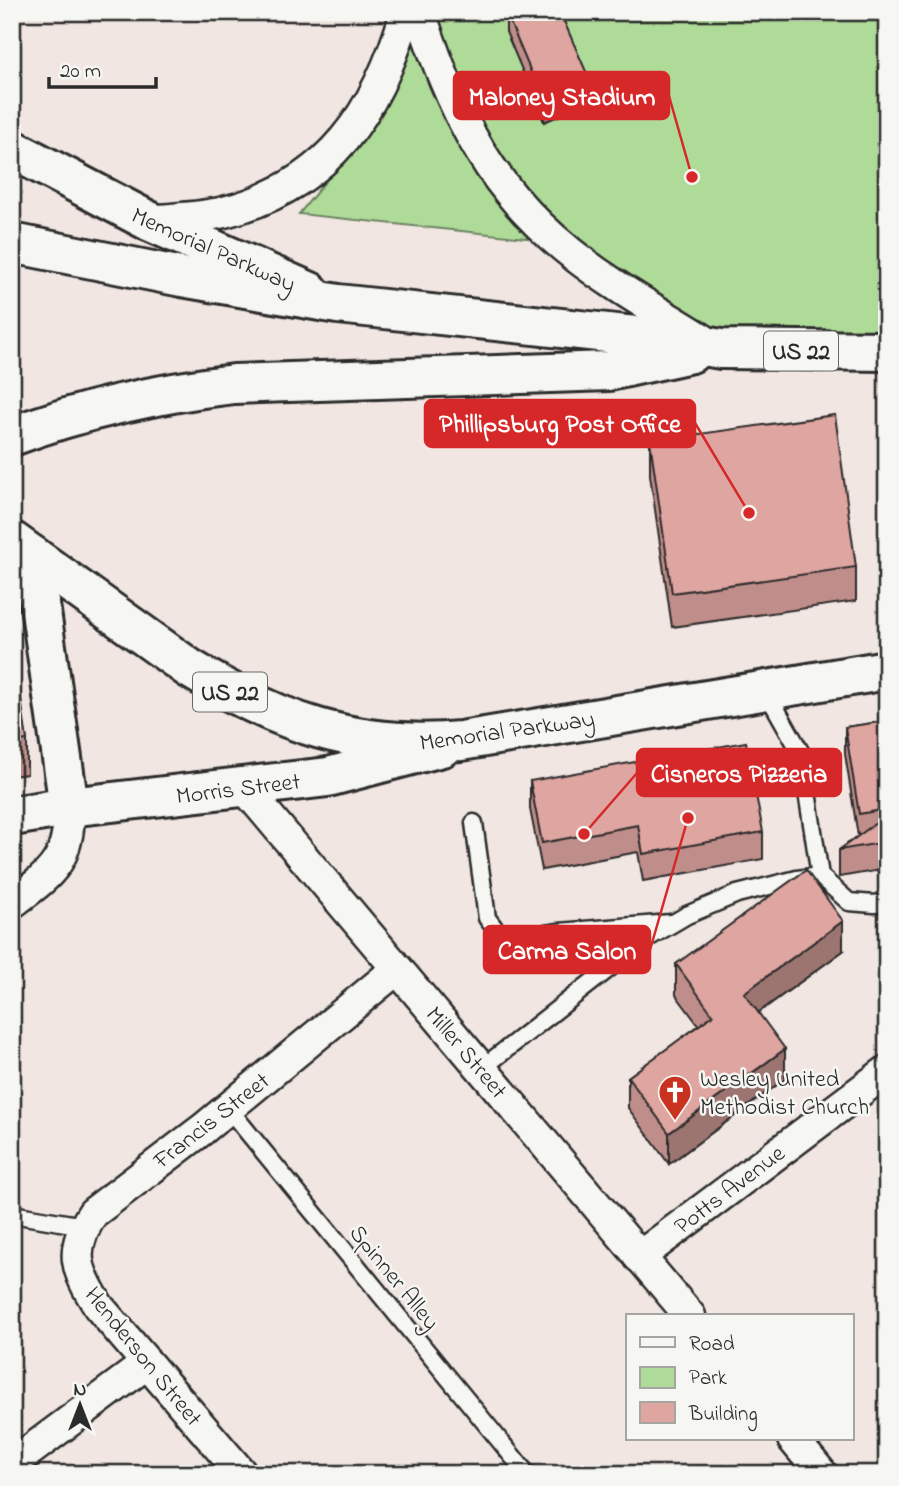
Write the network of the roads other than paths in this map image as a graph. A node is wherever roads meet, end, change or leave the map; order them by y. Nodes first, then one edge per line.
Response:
1 (406, 12) edge
2 (420, 12) edge
3 (12, 149) edge
4 (149, 221) junction
5 (12, 243) edge
6 (338, 303) junction
7 (716, 348) junction
8 (887, 351) edge
9 (12, 436) edge
10 (20, 549) edge
11 (887, 670) edge
12 (766, 691) junction
13 (461, 741) junction
14 (244, 787) junction
15 (69, 807) junction
16 (12, 816) edge
17 (474, 823) dead end
18 (820, 876) junction
19 (887, 902) edge
20 (12, 903) edge
21 (675, 922) junction
22 (397, 969) junction
23 (481, 1069) junction
24 (887, 1072) edge
25 (228, 1108) junction
26 (12, 1214) edge
27 (84, 1226) junction
28 (639, 1257) junction
29 (688, 1314) edge
30 (146, 1364) junction
31 (794, 1440) edge
32 (12, 1464) edge
33 (242, 1474) edge
34 (527, 1474) edge
35 (822, 1474) edge

1 - 4 street
2 - 7 street
3 - 4 main road, Memorial Parkway
4 - 6 main road, Memorial Parkway
5 - 6 main road, US 22
6 - 7 main road, Memorial Parkway / US 22
7 - 8 main road, Memorial Parkway / US 22
7 - 9 main road
10 - 13 main road, Memorial Parkway / US 22
10 - 15 main road
11 - 12 main road, Memorial Parkway / US 22
12 - 13 main road, Memorial Parkway / US 22
12 - 18 lane
13 - 14 main road, Morris Street
14 - 15 main road, Morris Street
14 - 22 street, Miller Street
15 - 16 main road, Morris Street
15 - 20 street
17 - 21 lane
18 - 19 lane
18 - 21 lane
21 - 23 lane
22 - 23 street, Miller Street
22 - 25 street, Francis Street
23 - 28 street, Miller Street
24 - 28 street, Potts Avenue
25 - 27 street, Francis Street
25 - 34 lane, Spinner Alley
26 - 27 lane
27 - 30 street, Henderson Street
28 - 29 street, Miller Street
30 - 32 street
30 - 33 street, Henderson Street
31 - 35 street

